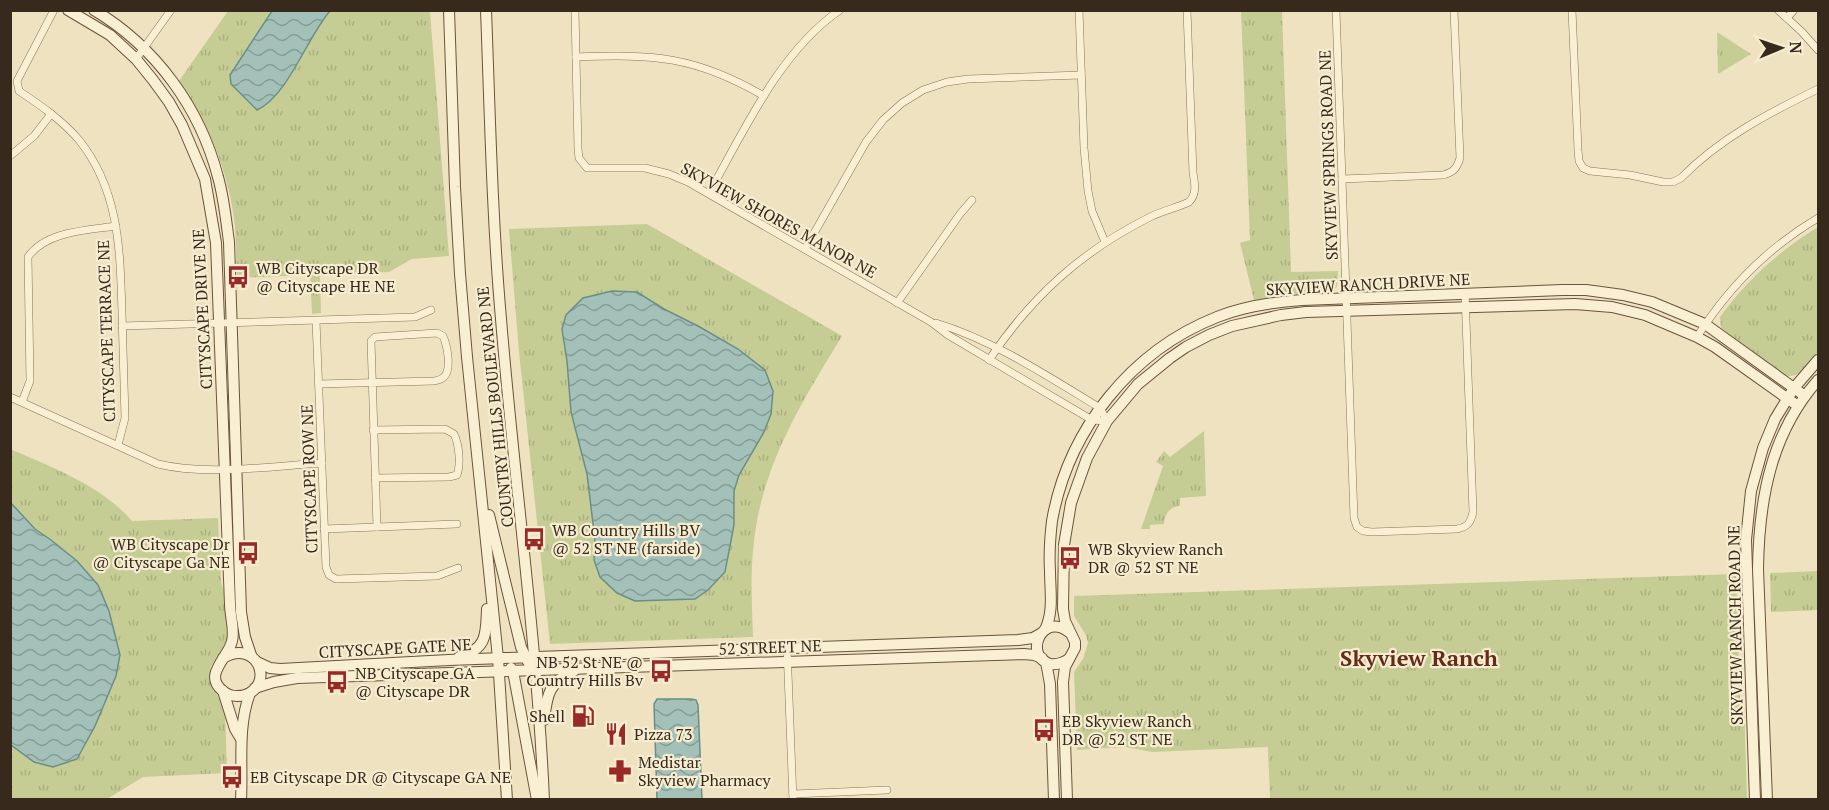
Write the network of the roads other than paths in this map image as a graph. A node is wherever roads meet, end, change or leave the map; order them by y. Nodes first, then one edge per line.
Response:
1 (54, 10) edge
2 (68, 10) edge
3 (94, 10) edge
4 (171, 10) edge
5 (449, 10) edge
6 (486, 10) edge
7 (575, 10) edge
8 (840, 10) edge
9 (1079, 10) edge
10 (1187, 10) edge
11 (1336, 10) edge
12 (1454, 10) edge
13 (1572, 10) edge
14 (1778, 10) edge
15 (1794, 10) edge
16 (1787, 18) junction
17 (144, 48) junction
18 (1818, 50) edge
19 (576, 57) junction
20 (136, 58) junction
21 (1082, 75) junction
22 (1818, 89) edge
23 (764, 96) junction
24 (51, 114) junction
25 (10, 156) edge
26 (1342, 179) junction
27 (709, 193) junction
28 (972, 200) dead end
29 (1818, 218) edge
30 (116, 226) junction
31 (1105, 242) junction
32 (805, 249) junction
33 (1465, 293) junction
34 (1347, 298) junction
35 (897, 303) junction
36 (1466, 307) junction
37 (431, 310) dead end
38 (1347, 311) junction
39 (316, 321) junction
40 (931, 322) junction
41 (218, 324) junction
42 (232, 324) junction
43 (1706, 324) junction
44 (122, 326) junction
45 (1697, 337) junction
46 (997, 348) junction
47 (989, 360) junction
48 (1818, 360) edge
49 (1818, 380) edge
50 (371, 383) junction
51 (319, 384) junction
52 (1794, 388) junction
53 (1805, 396) junction
54 (10, 397) edge
55 (1787, 399) junction
56 (22, 402) junction
57 (1798, 406) junction
58 (1100, 408) junction
59 (1092, 420) junction
60 (1107, 421) junction
61 (374, 430) junction
62 (118, 445) junction
63 (322, 463) junction
64 (237, 468) junction
65 (225, 469) junction
66 (480, 477) junction
67 (375, 478) junction
68 (457, 524) dead end
69 (377, 527) junction
70 (324, 528) junction
71 (458, 568) dead end
72 (489, 570) junction
73 (1043, 632) junction
74 (1070, 632) junction
75 (787, 648) junction
76 (223, 658) junction
77 (254, 658) junction
78 (498, 658) junction
79 (530, 658) junction
80 (1070, 658) junction
81 (449, 660) junction
82 (1044, 660) junction
83 (787, 661) junction
84 (579, 668) junction
85 (536, 670) junction
86 (499, 672) junction
87 (513, 672) junction
88 (223, 691) junction
89 (252, 691) junction
90 (241, 739) junction
91 (542, 747) junction
92 (887, 790) dead end
93 (793, 797) edge
94 (242, 800) edge
95 (507, 800) edge
96 (537, 800) edge
97 (544, 800) edge
98 (1054, 800) edge
99 (1067, 800) edge
100 (1755, 800) edge
101 (1767, 800) edge

1 - 24 street, CITYSCAPE TERRACE NE
2 - 20 street, CITYSCAPE DRIVE NE
3 - 17 street, CITYSCAPE DRIVE NE
4 - 17 street
5 - 66 street, COUNTRY HILLS BOULEVARD NE
6 - 79 street, COUNTRY HILLS BOULEVARD NE
7 - 19 street, SKYVIEW SHORES MANOR NE
8 - 23 street
9 - 21 street
10 - 31 street
11 - 26 street, SKYVIEW SPRINGS ROAD NE
12 - 26 street
13 - 22 street
14 - 16 street
15 - 16 street
16 - 18 street
17 - 20 street
17 - 42 street, CITYSCAPE DRIVE NE
19 - 23 street
19 - 27 street, SKYVIEW SHORES MANOR NE
20 - 41 street, CITYSCAPE DRIVE NE
21 - 31 street
21 - 32 street
23 - 27 street
24 - 25 street
24 - 30 street, CITYSCAPE TERRACE NE
26 - 34 street, SKYVIEW SPRINGS ROAD NE
27 - 32 street, SKYVIEW SHORES MANOR NE
28 - 35 street
29 - 43 street
30 - 44 street, CITYSCAPE TERRACE NE
30 - 56 street
31 - 46 street
32 - 35 street, SKYVIEW SHORES MANOR NE
33 - 34 street, SKYVIEW RANCH DRIVE NE
33 - 36 street
33 - 43 street, SKYVIEW RANCH DRIVE NE
34 - 38 street, SKYVIEW SPRINGS ROAD NE
34 - 58 street, SKYVIEW RANCH DRIVE NE
35 - 40 street, SKYVIEW SHORES MANOR NE
36 - 38 street, SKYVIEW RANCH DRIVE NE
36 - 38 street, SKYVIEW SPRINGS ROAD NE
36 - 45 street, SKYVIEW RANCH DRIVE NE
37 - 39 street
38 - 60 street, SKYVIEW RANCH DRIVE NE
39 - 42 street
39 - 51 street, CITYSCAPE ROW NE
40 - 46 street, SKYVIEW SHORES MANOR NE
40 - 47 street, SKYVIEW SHORES MANOR NE
41 - 42 street
41 - 44 street
41 - 65 street, CITYSCAPE DRIVE NE
42 - 64 street, CITYSCAPE DRIVE NE
43 - 45 street
43 - 52 street, SKYVIEW RANCH DRIVE NE
44 - 62 street, CITYSCAPE TERRACE NE
45 - 55 street, SKYVIEW RANCH DRIVE NE
46 - 47 street
46 - 58 street, SKYVIEW SHORES MANOR NE
47 - 59 street, SKYVIEW SHORES MANOR NE
48 - 52 street, SKYVIEW RANCH ROAD NE
49 - 53 street, SKYVIEW RANCH ROAD NE
50 - 50 street
50 - 51 street
50 - 61 street
51 - 63 street, CITYSCAPE ROW NE
52 - 53 street, SKYVIEW RANCH DRIVE NE
52 - 55 street, SKYVIEW RANCH ROAD NE
53 - 57 street, SKYVIEW RANCH ROAD NE
54 - 56 street
55 - 57 street, SKYVIEW RANCH DRIVE NE
55 - 100 street, SKYVIEW RANCH ROAD NE
56 - 62 street
57 - 101 street, SKYVIEW RANCH ROAD NE
58 - 59 street, SKYVIEW RANCH DRIVE NE
58 - 60 street
59 - 60 street, SKYVIEW SHORES MANOR NE
59 - 73 street, SKYVIEW RANCH DRIVE NE
60 - 74 street, SKYVIEW RANCH DRIVE NE
61 - 67 street
61 - 67 street
62 - 65 street
63 - 64 street
63 - 70 street, CITYSCAPE ROW NE
64 - 65 street
64 - 77 street, CITYSCAPE DRIVE NE
65 - 76 street, CITYSCAPE DRIVE NE
66 - 72 street, COUNTRY HILLS BOULEVARD NE
66 - 79 street
67 - 69 street
68 - 69 street
69 - 70 street
70 - 71 street, CITYSCAPE ROW NE
72 - 78 street, COUNTRY HILLS BOULEVARD NE
72 - 81 street
73 - 74 street
73 - 75 street, 52 STREET NE
73 - 82 street
74 - 80 street
75 - 79 street, 52 STREET NE
75 - 83 street
76 - 77 street
76 - 88 street
77 - 81 street, CITYSCAPE GATE NE
77 - 89 street
78 - 79 street, CITYSCAPE GATE NE
78 - 81 street, CITYSCAPE GATE NE
78 - 86 street, COUNTRY HILLS BOULEVARD NE
78 - 87 street
79 - 85 street, COUNTRY HILLS BOULEVARD NE
80 - 82 street
80 - 99 street
82 - 83 street, 52 STREET NE
82 - 98 street
83 - 84 street, 52 STREET NE
83 - 93 street
84 - 85 street, 52 STREET NE
84 - 91 street
85 - 87 street, 52 STREET NE
85 - 91 street, COUNTRY HILLS BOULEVARD NE
86 - 87 street, 52 STREET NE
86 - 89 street, CITYSCAPE GATE NE
86 - 95 street, COUNTRY HILLS BOULEVARD NE
87 - 96 street
88 - 89 street
88 - 90 street
89 - 90 street
90 - 94 street
91 - 97 street, COUNTRY HILLS BOULEVARD NE
92 - 93 street

